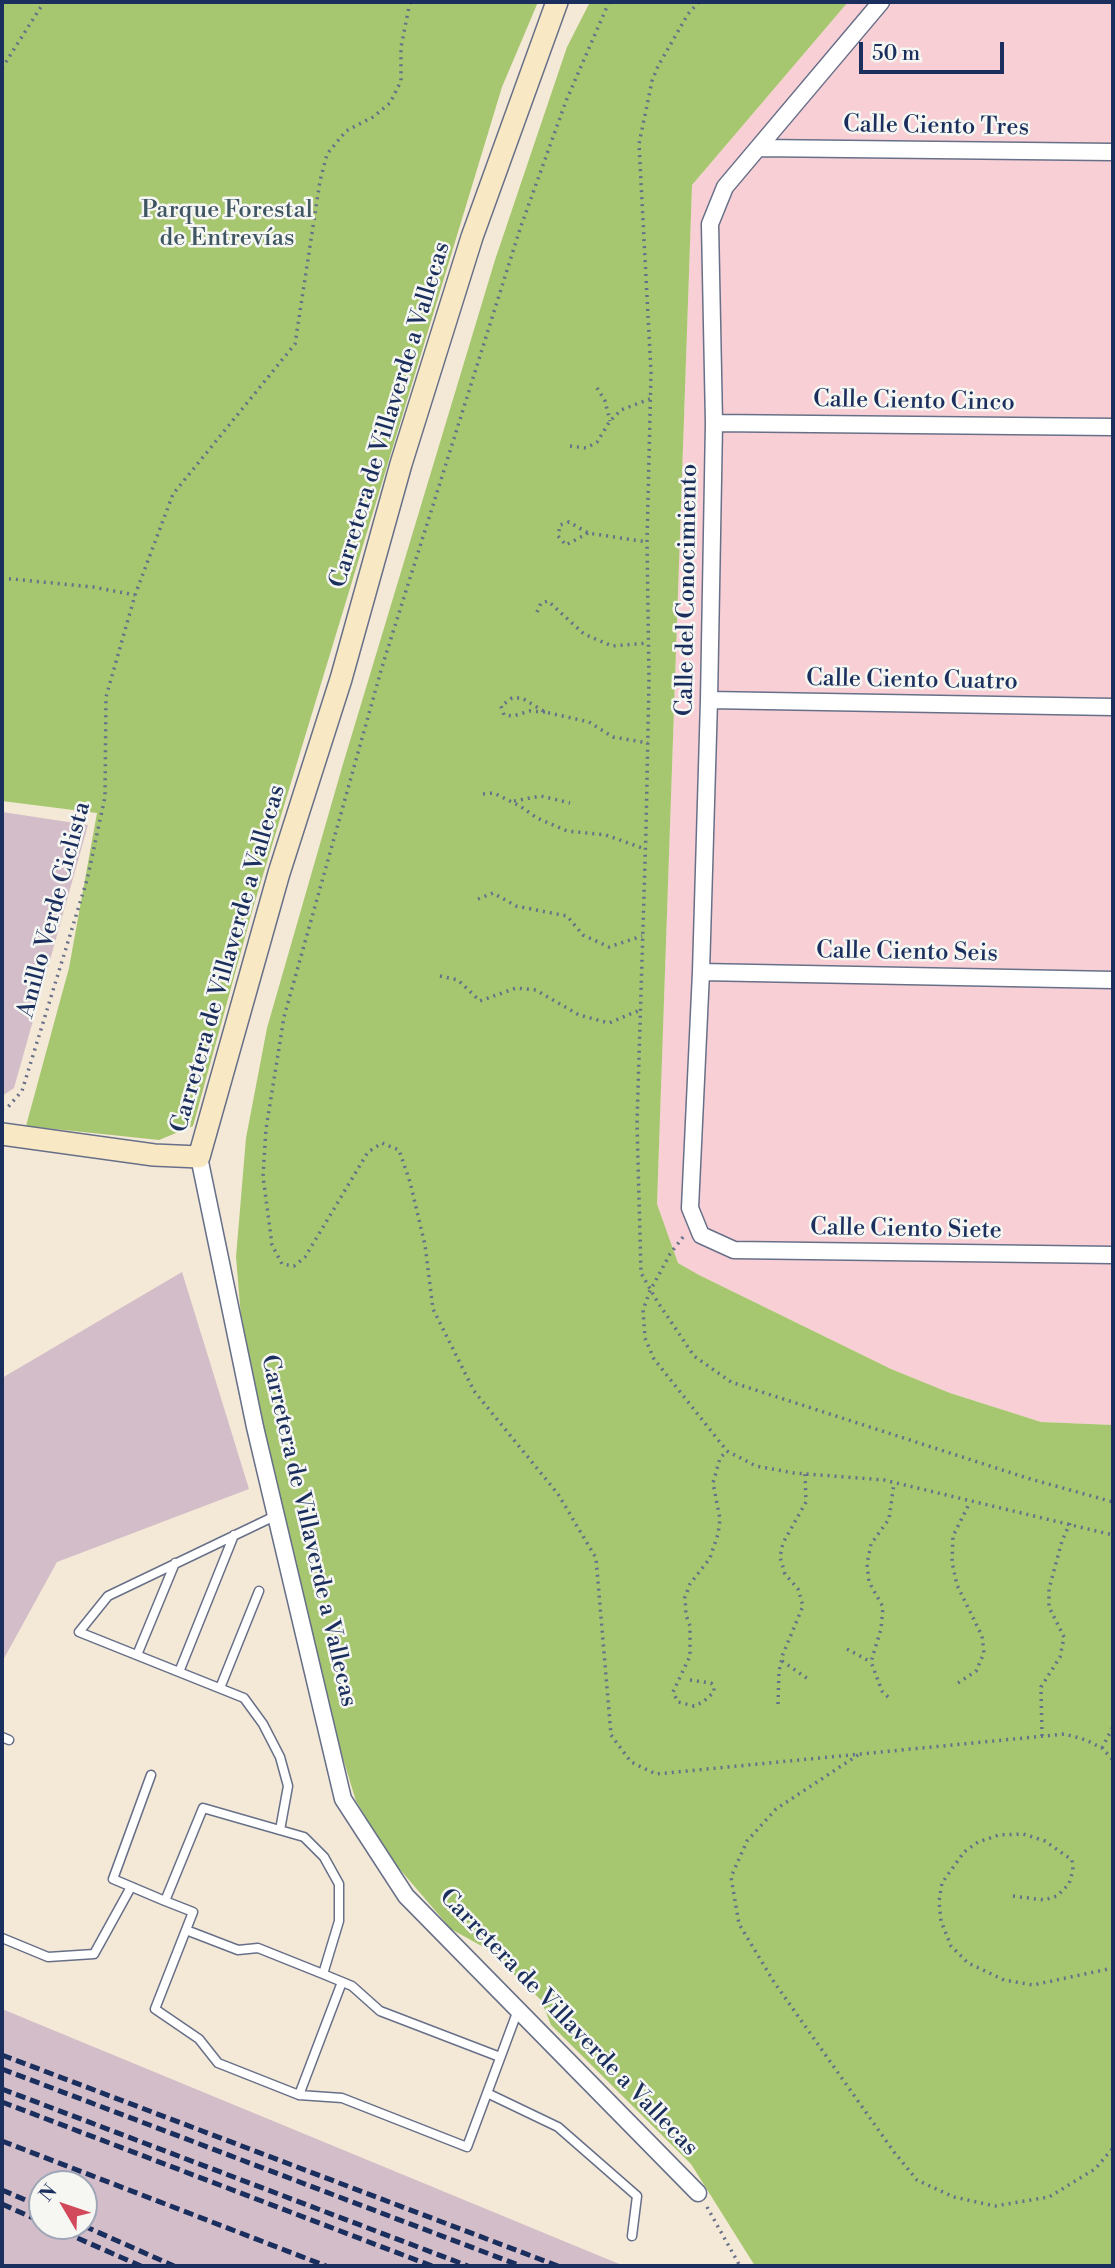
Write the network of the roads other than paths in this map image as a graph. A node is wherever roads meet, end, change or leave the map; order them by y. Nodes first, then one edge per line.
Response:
1 (558, 2) edge
2 (881, 2) edge
3 (758, 148) junction
4 (1113, 152) edge
5 (714, 423) junction
6 (1113, 427) edge
7 (709, 700) junction
8 (1113, 707) edge
9 (701, 972) junction
10 (1113, 980) edge
11 (2, 1135) edge
12 (199, 1157) junction
13 (699, 1229) joint
14 (1113, 1255) edge
15 (277, 1515) junction
16 (234, 1535) junction
17 (175, 1563) junction
18 (259, 1591) dead end
19 (137, 1655) junction
20 (179, 1672) junction
21 (220, 1689) junction
22 (151, 1775) dead end
23 (280, 1830) junction
24 (131, 1886) junction
25 (165, 1901) junction
26 (186, 1930) junction
27 (2, 1938) edge
28 (323, 1974) junction
29 (342, 1982) junction
30 (518, 2010) junction
31 (500, 2057) junction
32 (487, 2093) junction
33 (299, 2095) junction
34 (698, 2193) road end
35 (632, 2236) dead end

1 - 12 main road, Carretera de Villaverde a Vallecas
2 - 3 street, Calle del Conocimiento
3 - 4 street, Calle Ciento Tres
3 - 5 street, Calle del Conocimiento
5 - 6 street, Calle Ciento Cinco
5 - 7 street, Calle del Conocimiento
7 - 8 street, Calle Ciento Cuatro
7 - 9 street, Calle del Conocimiento
9 - 10 street, Calle Ciento Seis
9 - 13 street, Calle del Conocimiento
11 - 12 main road
12 - 15 street, Carretera de Villaverde a Vallecas
13 - 14 street, Calle Ciento Siete
15 - 16 lane
15 - 30 street, Carretera de Villaverde a Vallecas
16 - 17 lane
16 - 20 lane
17 - 19 lane
17 - 19 lane
18 - 21 lane
19 - 20 lane
20 - 21 lane
21 - 23 lane
22 - 24 lane
23 - 25 lane
23 - 28 lane
24 - 25 lane
24 - 27 lane
25 - 26 lane
26 - 28 lane
26 - 33 lane
28 - 29 lane
29 - 31 lane
29 - 33 lane
30 - 31 lane
30 - 34 street, Carretera de Villaverde a Vallecas
31 - 32 lane
32 - 33 lane
32 - 35 lane

